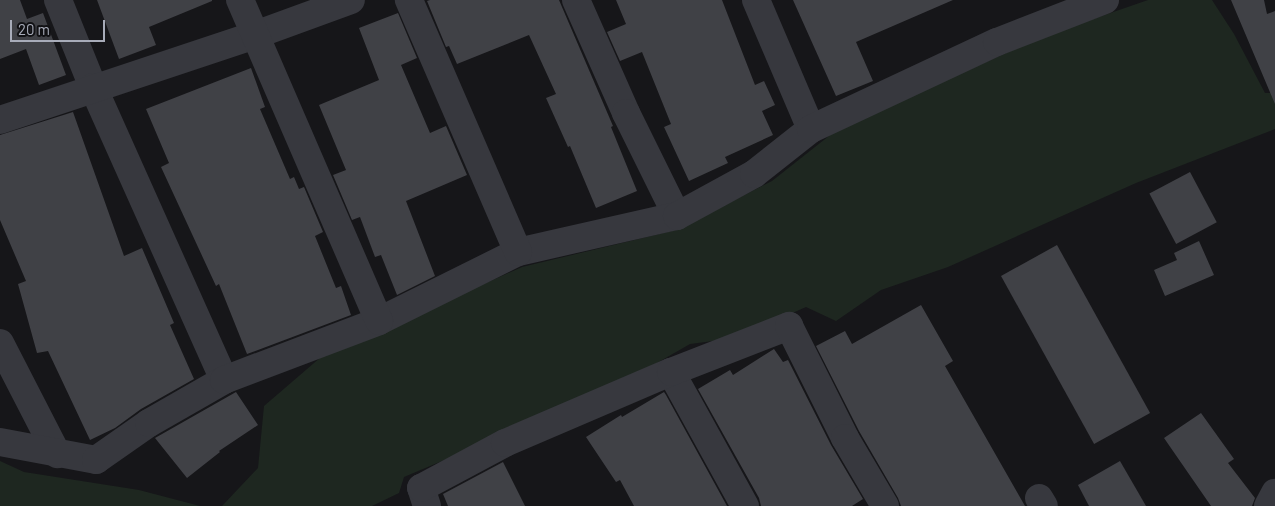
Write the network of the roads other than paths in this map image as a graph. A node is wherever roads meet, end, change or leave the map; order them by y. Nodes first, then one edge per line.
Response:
1 (58, 0) edge
2 (240, 0) edge
3 (351, 0) edge
4 (410, 0) edge
5 (576, 0) edge
6 (756, 0) edge
7 (1104, 0) edge
8 (255, 35) junction
9 (93, 88) junction
10 (0, 120) edge
11 (811, 129) junction
12 (677, 216) junction
13 (518, 252) junction
14 (379, 321) junction
15 (0, 343) edge
16 (671, 372) junction
17 (224, 380) junction
18 (0, 442) edge
19 (58, 454) junction
20 (1275, 493) edge
21 (427, 506) edge
22 (745, 506) edge
23 (884, 506) edge
24 (1268, 506) edge

1 - 9 street
2 - 8 street
3 - 8 street
4 - 13 street
5 - 12 street
6 - 11 street
7 - 11 street
8 - 9 street
8 - 14 street
9 - 10 street
9 - 17 street
11 - 12 street
12 - 13 street
13 - 14 street
14 - 17 street
15 - 19 street
16 - 21 street
16 - 22 street
16 - 23 street
17 - 19 street
18 - 19 street
20 - 24 street

